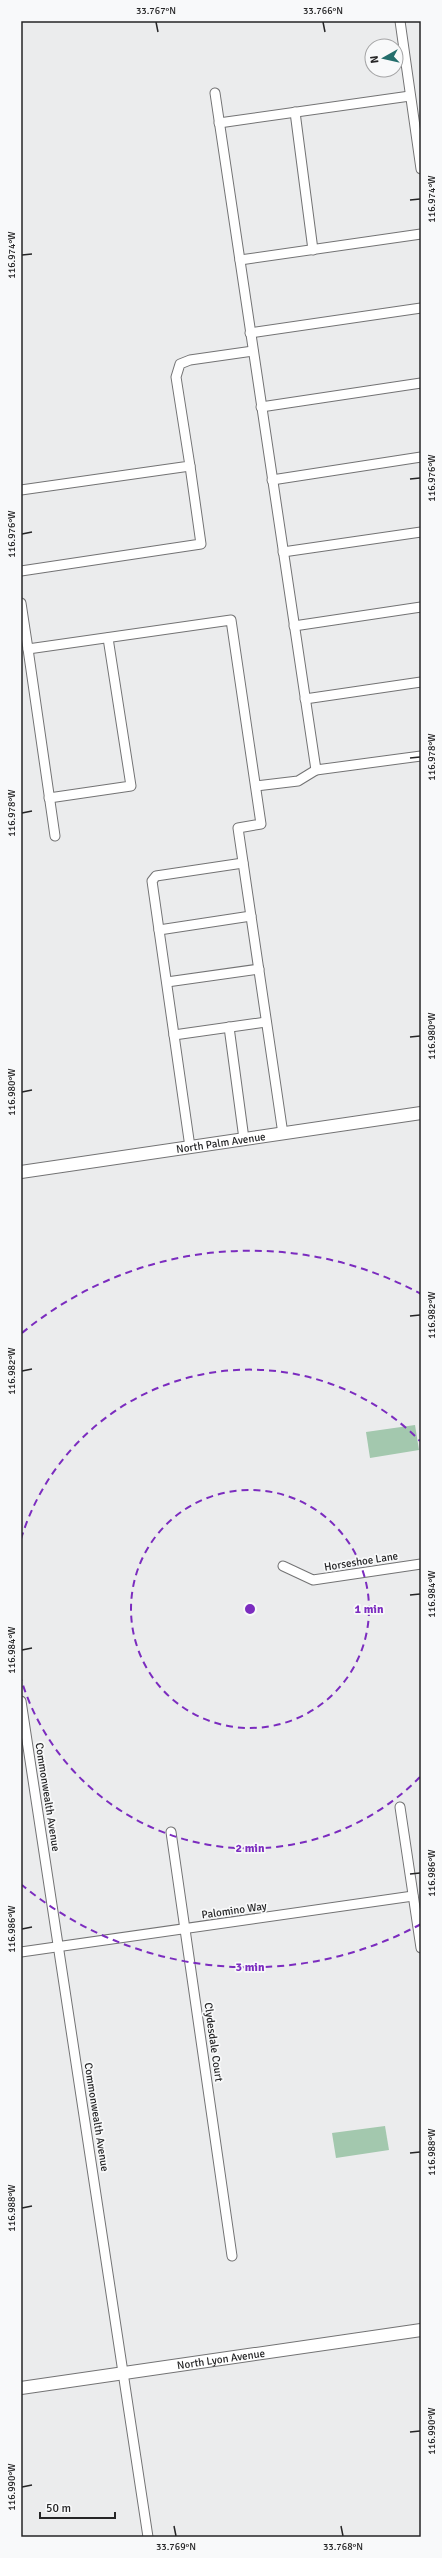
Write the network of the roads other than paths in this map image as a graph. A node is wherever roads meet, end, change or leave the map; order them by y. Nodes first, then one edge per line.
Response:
1 (400, 21) edge
2 (215, 93) dead end
3 (410, 96) junction
4 (295, 112) junction
5 (219, 123) junction
6 (421, 169) edge
7 (421, 234) edge
8 (313, 250) junction
9 (240, 260) junction
10 (421, 308) edge
11 (250, 333) junction
12 (253, 351) junction
13 (421, 383) edge
14 (261, 406) junction
15 (421, 457) edge
16 (190, 466) junction
17 (272, 480) junction
18 (21, 490) edge
19 (421, 532) edge
20 (283, 552) junction
21 (21, 571) edge
22 (21, 603) edge
23 (421, 607) edge
24 (294, 626) junction
25 (108, 638) junction
26 (28, 649) junction
27 (421, 682) edge
28 (305, 699) junction
29 (421, 756) edge
30 (316, 770) junction
31 (256, 786) junction
32 (49, 798) junction
33 (55, 836) dead end
34 (243, 863) junction
35 (251, 916) junction
36 (159, 930) junction
37 (259, 969) junction
38 (167, 982) junction
39 (266, 1022) junction
40 (229, 1028) junction
41 (174, 1035) junction
42 (421, 1113) edge
43 (283, 1134) junction
44 (244, 1139) junction
45 (190, 1147) junction
46 (21, 1172) edge
47 (421, 1564) edge
48 (283, 1566) dead end
49 (21, 1701) edge
50 (400, 1807) dead end
51 (171, 1832) dead end
52 (413, 1896) junction
53 (185, 1929) junction
54 (58, 1947) junction
55 (421, 1948) edge
56 (21, 1952) edge
57 (232, 2256) dead end
58 (421, 2330) edge
59 (124, 2373) junction
60 (21, 2388) edge
61 (148, 2537) edge

1 - 3 street
2 - 5 street
3 - 4 street
3 - 6 street
4 - 5 street
4 - 8 street
5 - 9 street
7 - 8 street
8 - 9 street
9 - 11 street
10 - 11 street
11 - 12 street
12 - 14 street
12 - 16 street
13 - 14 street
14 - 17 street
15 - 17 street
16 - 18 street
16 - 21 street
17 - 20 street
19 - 20 street
20 - 24 street
22 - 26 street
23 - 24 street
24 - 28 street
25 - 26 street
25 - 31 street
25 - 32 street
26 - 32 street
27 - 28 street
28 - 30 street
29 - 30 street
30 - 31 street
31 - 34 street
32 - 33 street
34 - 35 street
34 - 36 street
35 - 36 street
35 - 37 street
36 - 38 street
37 - 38 street
37 - 39 street
38 - 41 street
39 - 40 street
39 - 43 street
40 - 41 street
40 - 44 street
41 - 45 street
42 - 43 street, North Palm Avenue
43 - 44 street, North Palm Avenue
44 - 45 street, North Palm Avenue
45 - 46 street, North Palm Avenue
47 - 48 street, Horseshoe Lane
49 - 54 street, Commonwealth Avenue
50 - 52 street
51 - 53 street, Clydesdale Court
52 - 53 street, Palomino Way
52 - 55 street
53 - 54 street, Palomino Way
53 - 57 street, Clydesdale Court
54 - 56 street, Palomino Way
54 - 59 street, Commonwealth Avenue
58 - 59 street, North Lyon Avenue
59 - 60 street, North Lyon Avenue
59 - 61 street, Commonwealth Avenue

